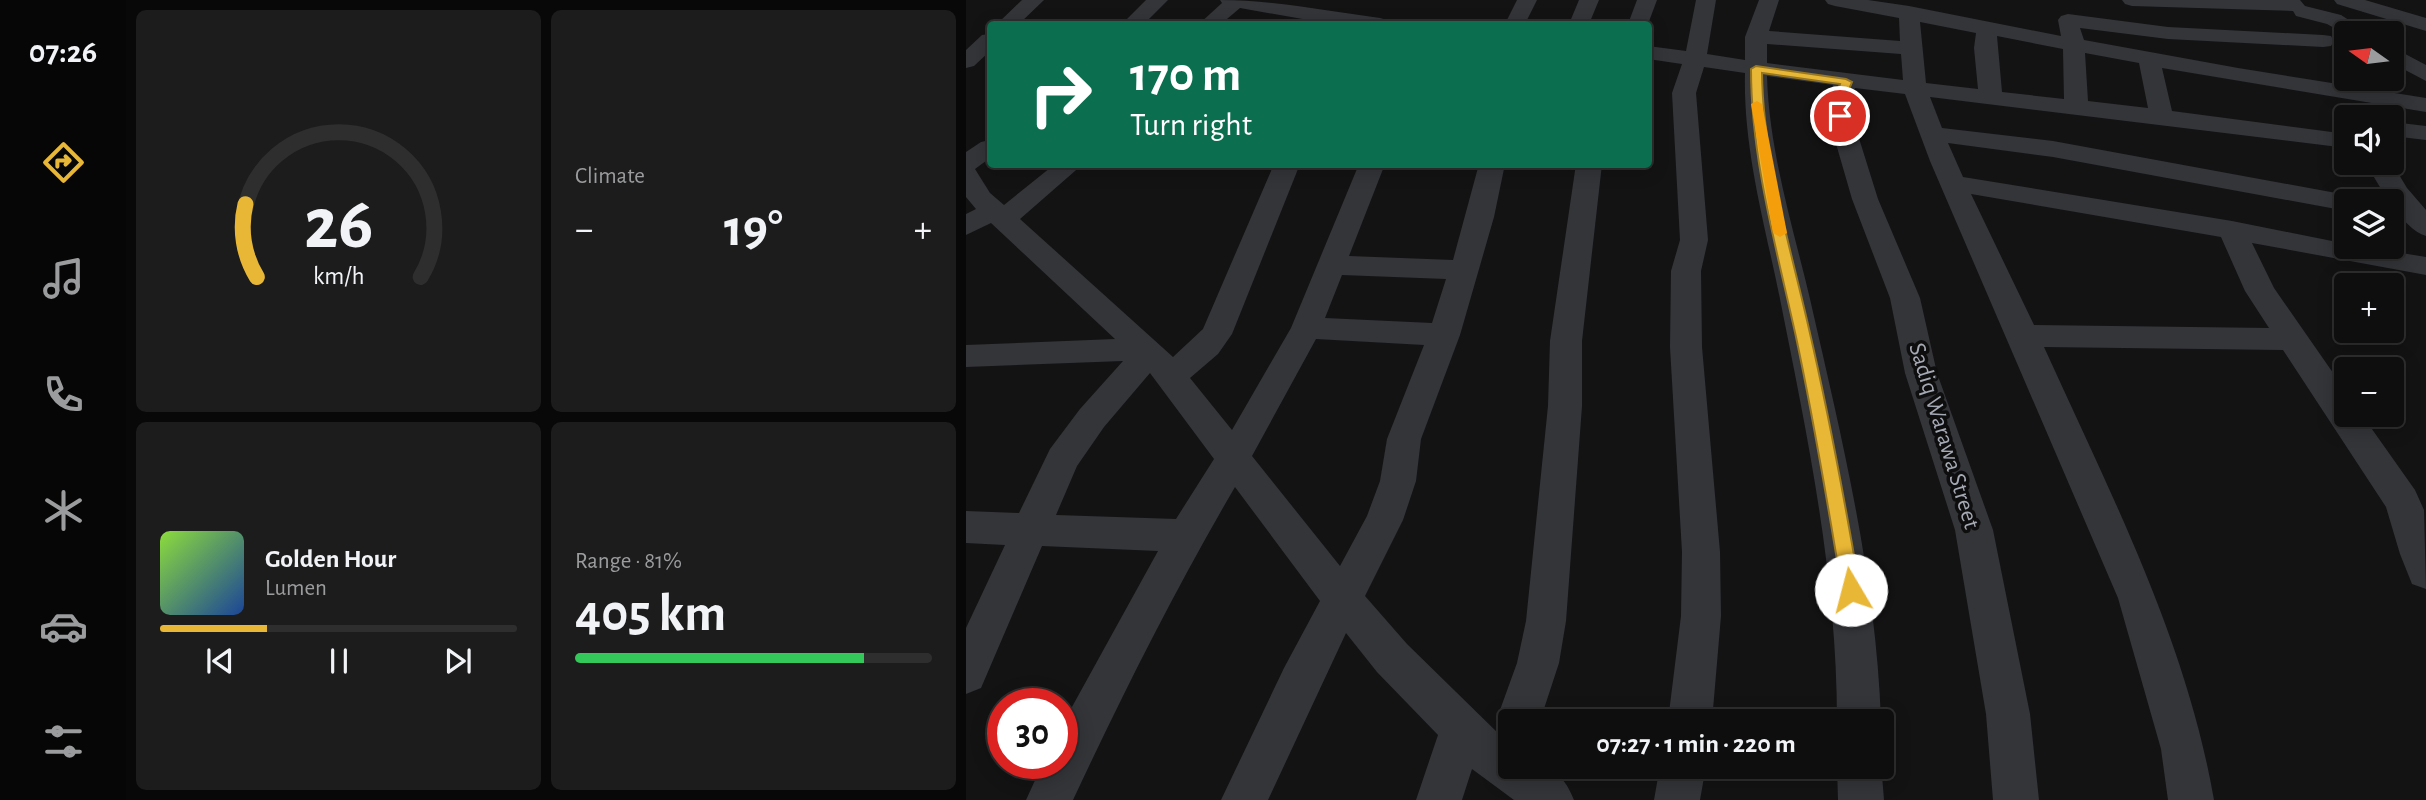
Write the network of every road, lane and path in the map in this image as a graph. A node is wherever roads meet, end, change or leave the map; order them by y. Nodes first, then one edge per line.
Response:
1 (1034, 0) edge
2 (1158, 0) edge
3 (1230, 0) edge
4 (1527, 0) edge
5 (1589, 0) edge
6 (1647, 0) edge
7 (1706, 0) edge
8 (1769, 0) edge
9 (1835, 0) edge
10 (2132, 0) edge
11 (2344, 0) edge
12 (1236, 1) edge
13 (2167, 1) edge
14 (2297, 5) edge
15 (1896, 7) edge
16 (2065, 10) edge
17 (1010, 21) edge
18 (1135, 21) edge
19 (1213, 21) edge
20 (1336, 21) edge
21 (1516, 21) edge
22 (1580, 21) edge
23 (1639, 21) edge
24 (2337, 21) edge
25 (2426, 25) edge
26 (1987, 28) junction
27 (1756, 37) junction
28 (987, 43) edge
29 (2074, 43) junction
30 (1912, 48) junction
31 (1652, 53) edge
32 (2329, 54) junction
33 (2149, 58) junction
34 (1695, 60) junction
35 (966, 61) edge
36 (2404, 61) edge
37 (2334, 66) edge
38 (1756, 69) junction
39 (2238, 75) junction
40 (2426, 75) edge
41 (1846, 82) junction
42 (1915, 89) junction
43 (2334, 89) edge
44 (2344, 91) joint
45 (1991, 98) junction
46 (2349, 105) edge
47 (2426, 105) edge
48 (2076, 108) junction
49 (2162, 118) junction
50 (2252, 128) junction
51 (2404, 131) edge
52 (1935, 134) junction
53 (2426, 134) edge
54 (2334, 139) edge
55 (987, 149) edge
56 (966, 164) edge
57 (1064, 168) edge
58 (1285, 168) edge
59 (1370, 168) edge
60 (1491, 168) edge
61 (1588, 168) edge
62 (966, 175) edge
63 (2386, 175) edge
64 (2388, 175) edge
65 (1953, 183) junction
66 (2426, 188) edge
67 (2334, 201) edge
68 (2404, 216) edge
69 (987, 219) edge
70 (2423, 223) edge
71 (2232, 230) junction
72 (1333, 265) junction
73 (2426, 266) edge
74 (1462, 270) junction
75 (1306, 328) junction
76 (1444, 335) junction
77 (2023, 336) junction
78 (2293, 339) junction
79 (966, 355) edge
80 (1155, 360) junction
81 (1234, 459) junction
82 (966, 527) edge
83 (1030, 530) junction
84 (1186, 536) junction
85 (2422, 551) edge
86 (1342, 599) junction
87 (966, 674) edge
88 (1522, 709) edge
89 (1691, 709) edge
90 (1858, 709) edge
91 (1462, 730) junction
92 (1498, 753) edge
93 (1531, 779) edge
94 (1681, 779) edge
95 (1860, 779) edge
96 (1049, 800) edge
97 (1244, 800) edge
98 (1439, 800) edge
99 (1551, 800) edge
100 (1677, 800) edge
101 (1861, 800) edge
102 (2016, 800) edge
103 (2191, 800) edge

1 - 17 street
2 - 18 street
3 - 12 street
4 - 21 street
5 - 22 street
6 - 23 street
7 - 34 street
8 - 27 street
9 - 15 street
10 - 13 street
11 - 25 street
12 - 19 street
12 - 20 street
13 - 14 street
14 - 24 street
14 - 32 street
15 - 26 street
15 - 30 street
16 - 29 street
16 - 32 street
26 - 29 street
26 - 45 street
27 - 30 street
27 - 38 street
28 - 35 street
29 - 33 street
29 - 48 street
30 - 42 street
31 - 34 street
32 - 37 street
33 - 39 street
33 - 49 street
34 - 38 street
34 - 89 street
36 - 40 street
38 - 41 street
38 - 90 street
39 - 43 street
39 - 50 street
41 - 42 street
41 - 102 street, Sadiq Warawa Street
42 - 45 street
42 - 52 street
44 - 46 street
44 - 47 street
45 - 48 street
48 - 49 street
49 - 50 street
50 - 54 street
51 - 53 street
52 - 65 street
52 - 67 street
55 - 56 street
57 - 69 street
58 - 80 street
59 - 72 street
60 - 74 street
61 - 88 street
62 - 69 street
63 - 70 street
64 - 66 street
65 - 71 street
65 - 77 street
68 - 70 street
69 - 80 street
71 - 73 street
71 - 78 street
72 - 74 street
72 - 75 street
74 - 76 street
75 - 76 street
75 - 81 street
76 - 86 street
77 - 78 street
77 - 103 street
78 - 85 street
79 - 80 street
80 - 81 street
80 - 83 street
81 - 84 street
81 - 86 street
82 - 83 street
83 - 84 street
83 - 87 street
84 - 96 street
86 - 91 street
86 - 97 street
91 - 92 street
91 - 98 street
93 - 99 street
94 - 100 street
95 - 101 street

